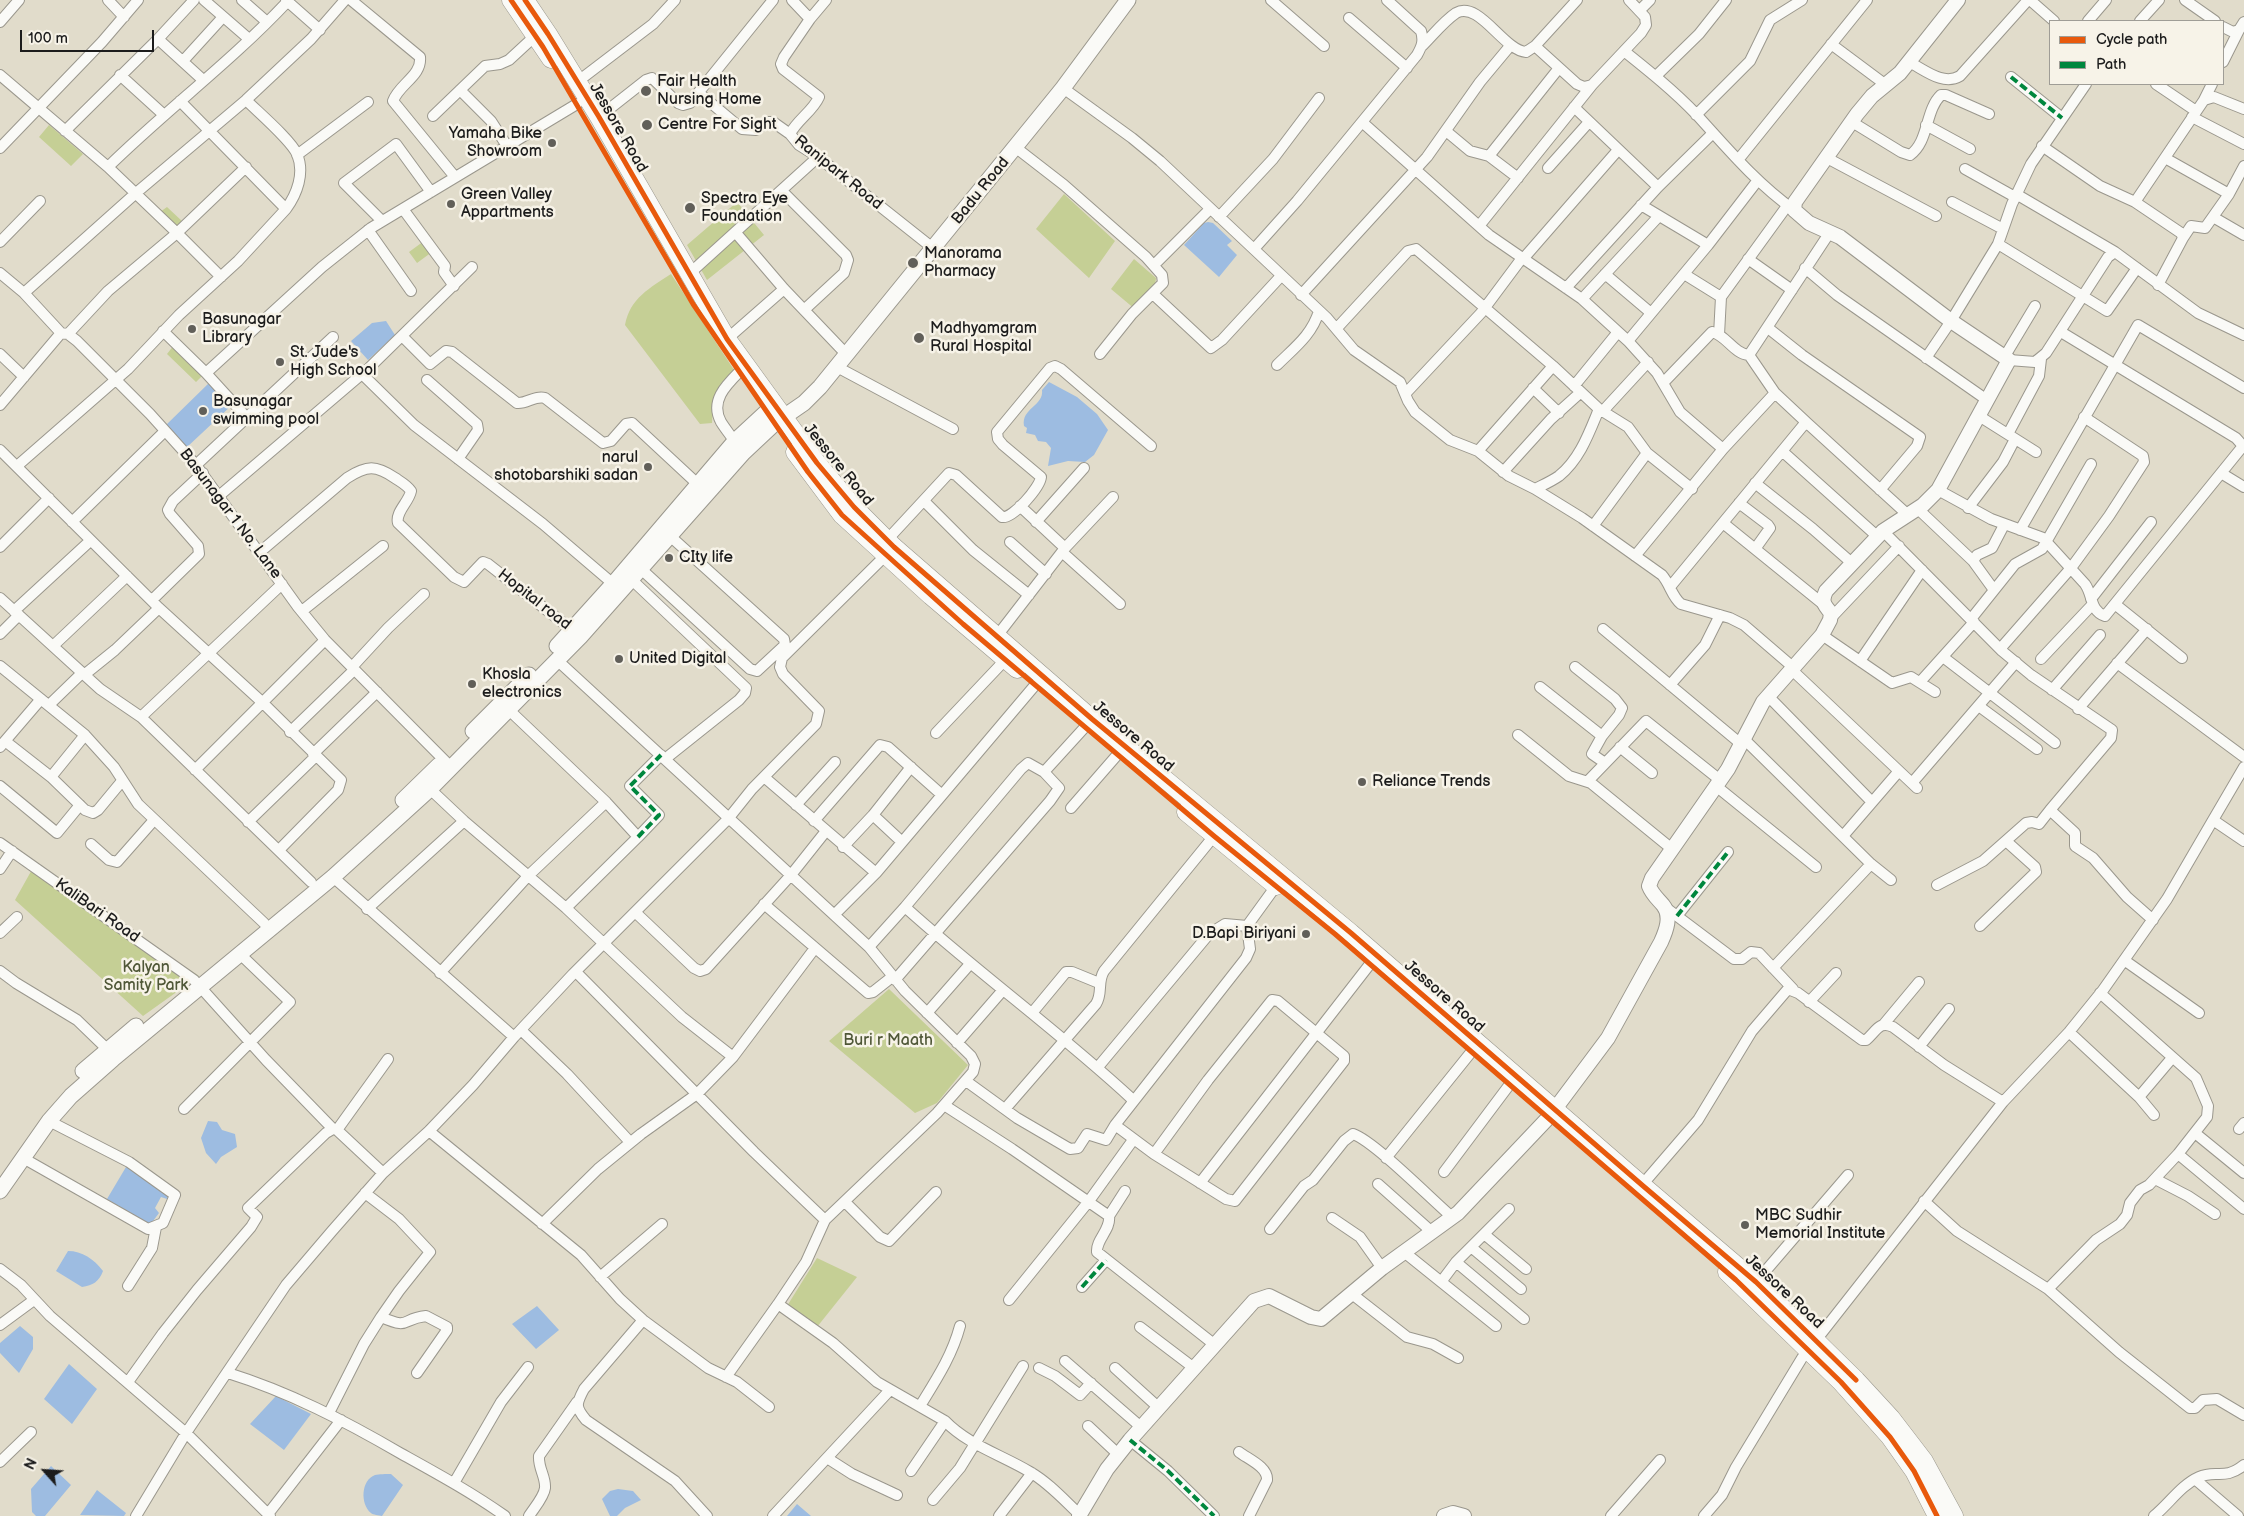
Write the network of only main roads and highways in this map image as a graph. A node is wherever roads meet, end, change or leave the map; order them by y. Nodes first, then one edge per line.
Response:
1 (511, 0) edge
2 (525, 0) edge
3 (1128, 0) edge
4 (651, 221) junction
5 (743, 369) junction
6 (775, 414) junction
7 (702, 488) junction
8 (887, 548) junction
9 (627, 581) junction
10 (576, 633) junction
11 (448, 764) junction
12 (197, 983) junction
13 (1552, 1114) junction
14 (0, 1176) edge
15 (0, 1191) edge
16 (1812, 1345) junction
17 (1949, 1513) edge

1 - 4 highway
2 - 4 highway, Jessore Road
3 - 6 main road, Badu Road
4 - 5 highway, Jessore Road
4 - 5 highway
5 - 6 highway, Jessore Road
6 - 7 main road, Badu Road
6 - 8 highway, Jessore Road
7 - 9 main road
7 - 9 main road
8 - 13 highway, Jessore Road
8 - 13 highway, Jessore Road
9 - 10 main road
10 - 11 main road
10 - 11 main road
11 - 12 main road
11 - 12 main road
12 - 14 main road
12 - 15 main road
13 - 16 highway, Jessore Road
13 - 16 highway, Jessore Road
16 - 17 highway, Jessore Road

